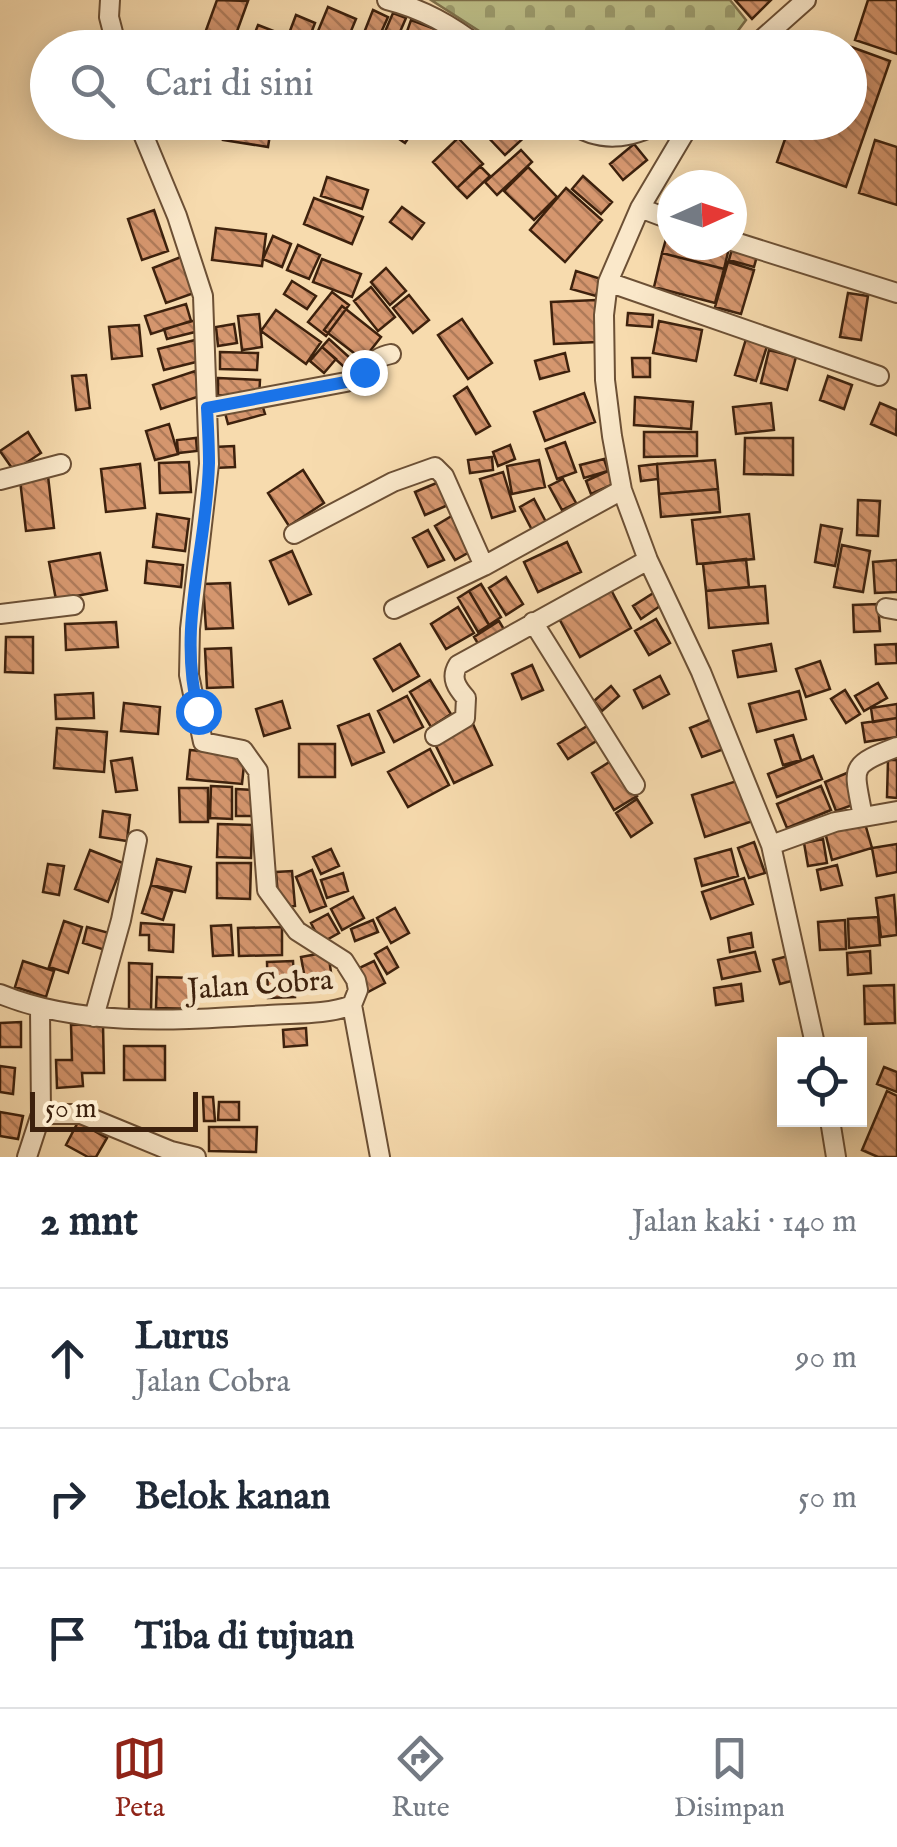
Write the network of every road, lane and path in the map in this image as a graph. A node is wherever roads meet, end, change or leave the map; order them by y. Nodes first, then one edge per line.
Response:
1 (110, 0) edge
2 (387, 0) edge
3 (806, 0) edge
4 (112, 30) edge
5 (457, 30) edge
6 (772, 30) edge
7 (145, 140) edge
8 (681, 140) edge
9 (640, 208) junction
10 (657, 214) edge
11 (747, 246) edge
12 (608, 282) junction
13 (897, 293) edge
14 (392, 354) dead end
15 (879, 376) dead end
16 (207, 408) junction
17 (61, 464) dead end
18 (0, 480) edge
19 (622, 490) junction
20 (294, 534) dead end
21 (648, 560) junction
22 (484, 566) junction
23 (74, 604) dead end
24 (394, 609) dead end
25 (0, 614) edge
26 (533, 622) junction
27 (435, 736) dead end
28 (897, 746) edge
29 (635, 784) dead end
30 (897, 811) edge
31 (863, 817) junction
32 (136, 840) dead end
33 (772, 845) junction
34 (0, 994) edge
35 (352, 1005) junction
36 (40, 1009) junction
37 (94, 1017) junction
38 (813, 1037) edge
39 (40, 1114) junction
40 (831, 1127) edge
41 (27, 1157) edge
42 (196, 1157) edge
43 (380, 1157) edge
44 (836, 1157) edge

1 - 4 street
2 - 5 street
3 - 6 street
7 - 16 street, Jalan Cobra
8 - 9 street
9 - 10 street
9 - 12 street
11 - 13 street
12 - 15 street
12 - 19 street
14 - 16 street
16 - 35 street, Jalan Cobra
17 - 18 street
19 - 21 street
19 - 22 street
20 - 22 street
21 - 26 street
21 - 33 street
22 - 24 street
23 - 25 street
26 - 27 street
26 - 29 street
28 - 31 street
30 - 31 street
31 - 33 street
32 - 37 street
33 - 38 street
34 - 36 street, Jalan Cobra
35 - 37 street, Jalan Cobra
35 - 43 street
36 - 37 street, Jalan Cobra
36 - 39 street
39 - 41 street
39 - 42 street
40 - 44 street

